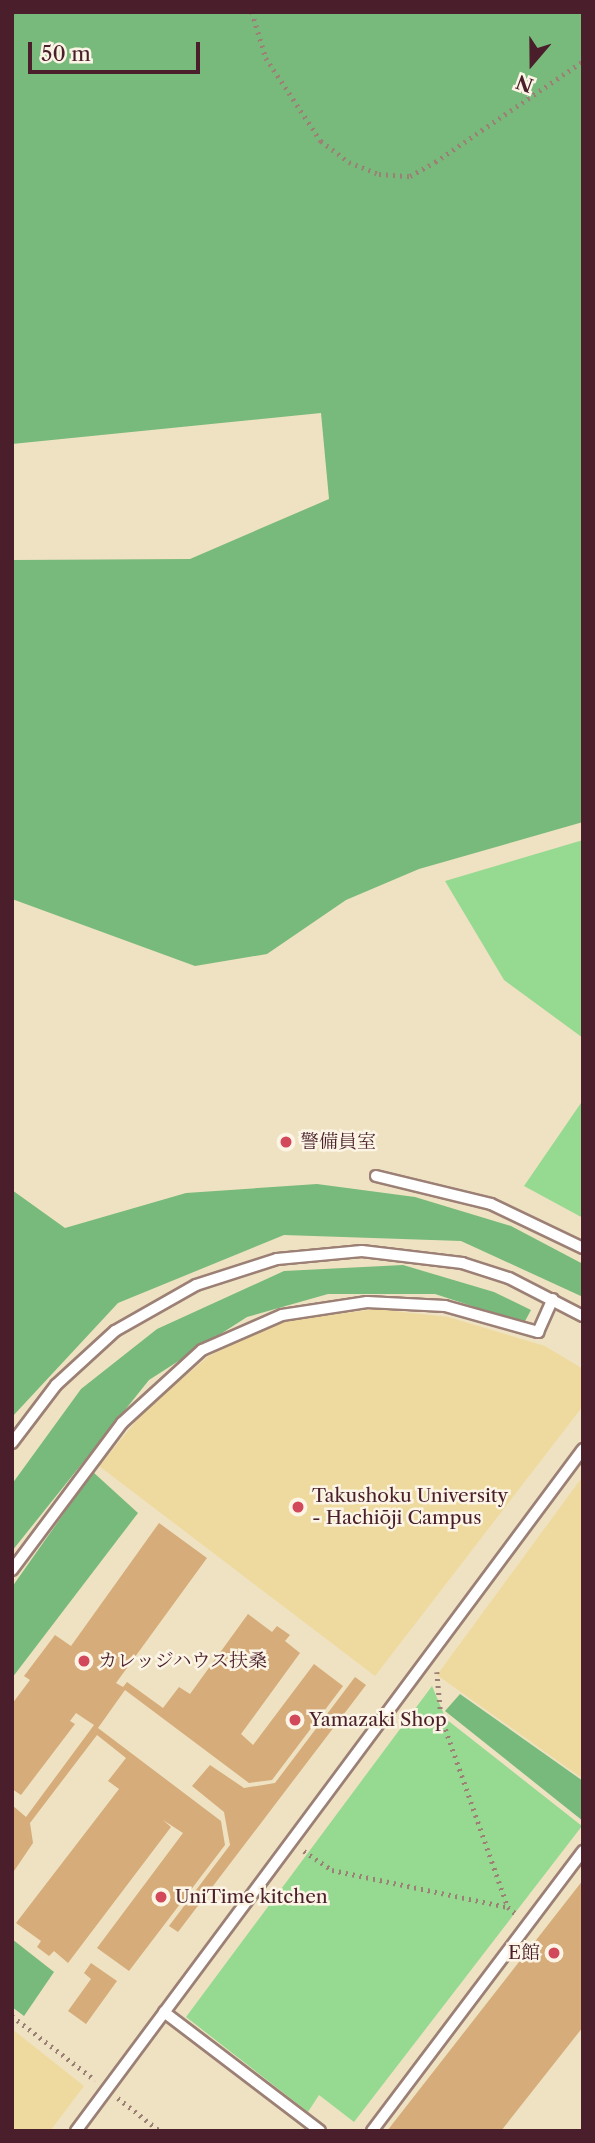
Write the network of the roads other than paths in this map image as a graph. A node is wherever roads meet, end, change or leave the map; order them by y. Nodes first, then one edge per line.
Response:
1 (376, 1175) dead end
2 (583, 1248) edge
3 (553, 1299) junction
4 (583, 1316) edge
5 (12, 1443) edge
6 (583, 1449) edge
7 (12, 1570) edge
8 (583, 1851) edge
9 (164, 2012) junction
10 (76, 2131) edge
11 (320, 2131) edge
12 (372, 2131) edge

1 - 2 lane
3 - 4 lane
3 - 5 lane
3 - 7 lane
6 - 9 lane
8 - 12 lane
9 - 10 lane
9 - 11 lane

